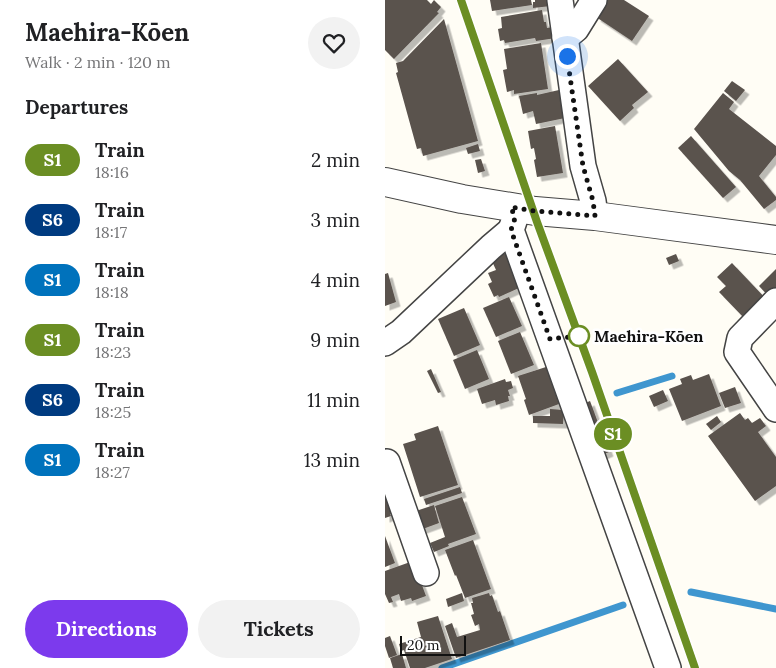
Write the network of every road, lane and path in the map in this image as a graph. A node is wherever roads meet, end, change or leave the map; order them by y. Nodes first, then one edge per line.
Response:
1 (559, 0) edge
2 (594, 0) edge
3 (565, 38) junction
4 (385, 182) edge
5 (595, 216) junction
6 (511, 219) junction
7 (776, 240) edge
8 (776, 301) edge
9 (385, 342) edge
10 (776, 409) edge
11 (385, 463) edge
12 (427, 573) dead end
13 (668, 668) edge

1 - 3 street
2 - 3 street
3 - 5 street
4 - 6 street
5 - 6 street
5 - 7 street
6 - 9 street
6 - 13 street
8 - 10 street
11 - 12 street

